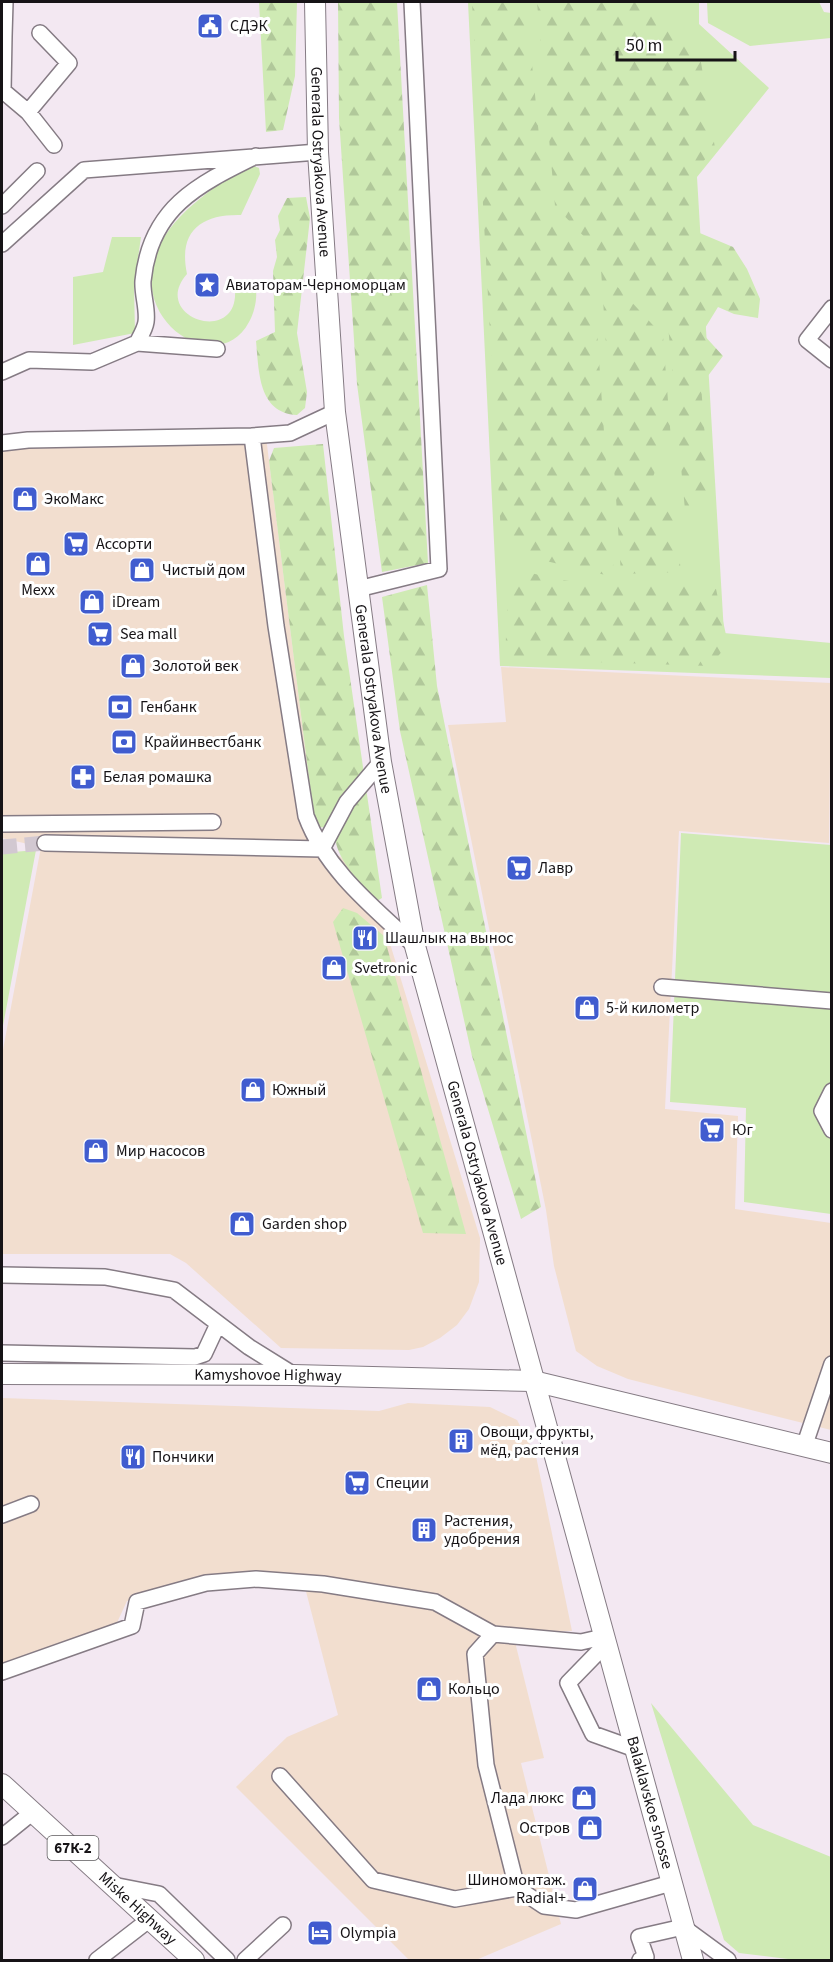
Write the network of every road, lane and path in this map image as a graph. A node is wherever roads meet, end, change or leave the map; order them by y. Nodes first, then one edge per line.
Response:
1 (5, 2) edge
2 (315, 2) edge
3 (412, 2) edge
4 (40, 33) dead end
5 (3, 36) edge
6 (28, 112) junction
7 (54, 145) dead end
8 (318, 153) junction
9 (256, 156) junction
10 (37, 171) dead end
11 (2, 206) edge
12 (2, 244) edge
13 (831, 308) edge
14 (137, 343) junction
15 (217, 349) dead end
16 (831, 360) edge
17 (2, 372) edge
18 (335, 412) junction
19 (252, 436) junction
20 (2, 443) edge
21 (358, 589) junction
22 (381, 762) junction
23 (213, 822) dead end
24 (2, 824) edge
25 (45, 843) tunnel mouth
26 (322, 849) junction
27 (415, 946) junction
28 (662, 987) dead end
29 (831, 1002) edge
30 (831, 1091) edge
31 (831, 1130) edge
32 (2, 1275) edge
33 (218, 1324) junction
34 (2, 1353) edge
35 (831, 1364) edge
36 (2, 1374) edge
37 (294, 1375) junction
38 (534, 1381) junction
39 (804, 1447) junction
40 (829, 1453) edge
41 (31, 1504) dead end
42 (2, 1515) edge
43 (493, 1634) junction
44 (604, 1641) junction
45 (2, 1671) edge
46 (635, 1749) junction
47 (280, 1776) dead end
48 (2, 1784) edge
49 (33, 1812) junction
50 (2, 1837) edge
51 (671, 1883) junction
52 (113, 1885) junction
53 (517, 1888) junction
54 (150, 1919) junction
55 (283, 1925) dead end
56 (683, 1927) junction
57 (97, 1960) edge
58 (194, 1960) edge
59 (227, 1960) edge
60 (245, 1960) edge
61 (640, 1960) edge
62 (693, 1960) edge
63 (728, 1960) edge

1 - 5 street
2 - 8 main road, Generala Ostryakova Avenue
3 - 21 street
4 - 6 street
5 - 6 street
6 - 7 street
8 - 9 street
8 - 18 main road, Generala Ostryakova Avenue
9 - 12 street
9 - 14 street
10 - 11 street
13 - 16 street
14 - 15 street
14 - 17 street
18 - 19 street
18 - 21 main road, Generala Ostryakova Avenue
19 - 20 street
19 - 26 street
21 - 22 main road, Generala Ostryakova Avenue
22 - 26 street
22 - 27 main road, Generala Ostryakova Avenue
23 - 24 street
25 - 26 street
26 - 27 street
27 - 38 main road, Generala Ostryakova Avenue
28 - 29 street
30 - 31 street
32 - 33 street
33 - 34 street
33 - 37 street
35 - 39 street
36 - 37 main road, Kamyshovoe Highway
37 - 38 main road, Kamyshovoe Highway
38 - 39 main road, Kamyshovoe Highway
38 - 44 main road, Balaklavskoe shosse
39 - 40 main road, Kamyshovoe Highway
41 - 42 street
43 - 44 street
43 - 45 street
43 - 53 street
44 - 46 main road, Balaklavskoe shosse
44 - 46 street
46 - 51 main road, Balaklavskoe shosse
47 - 53 street
48 - 49 main road, Miske Highway / 67К-2
49 - 50 street
49 - 52 main road, Miske Highway / 67К-2
51 - 53 street
51 - 56 main road, Balaklavskoe shosse
52 - 54 main road, Miske Highway / 67К-2
52 - 59 street
54 - 57 street
54 - 58 main road, Miske Highway / 67К-2
55 - 60 street
56 - 61 street
56 - 62 main road, Balaklavskoe shosse
56 - 63 street

